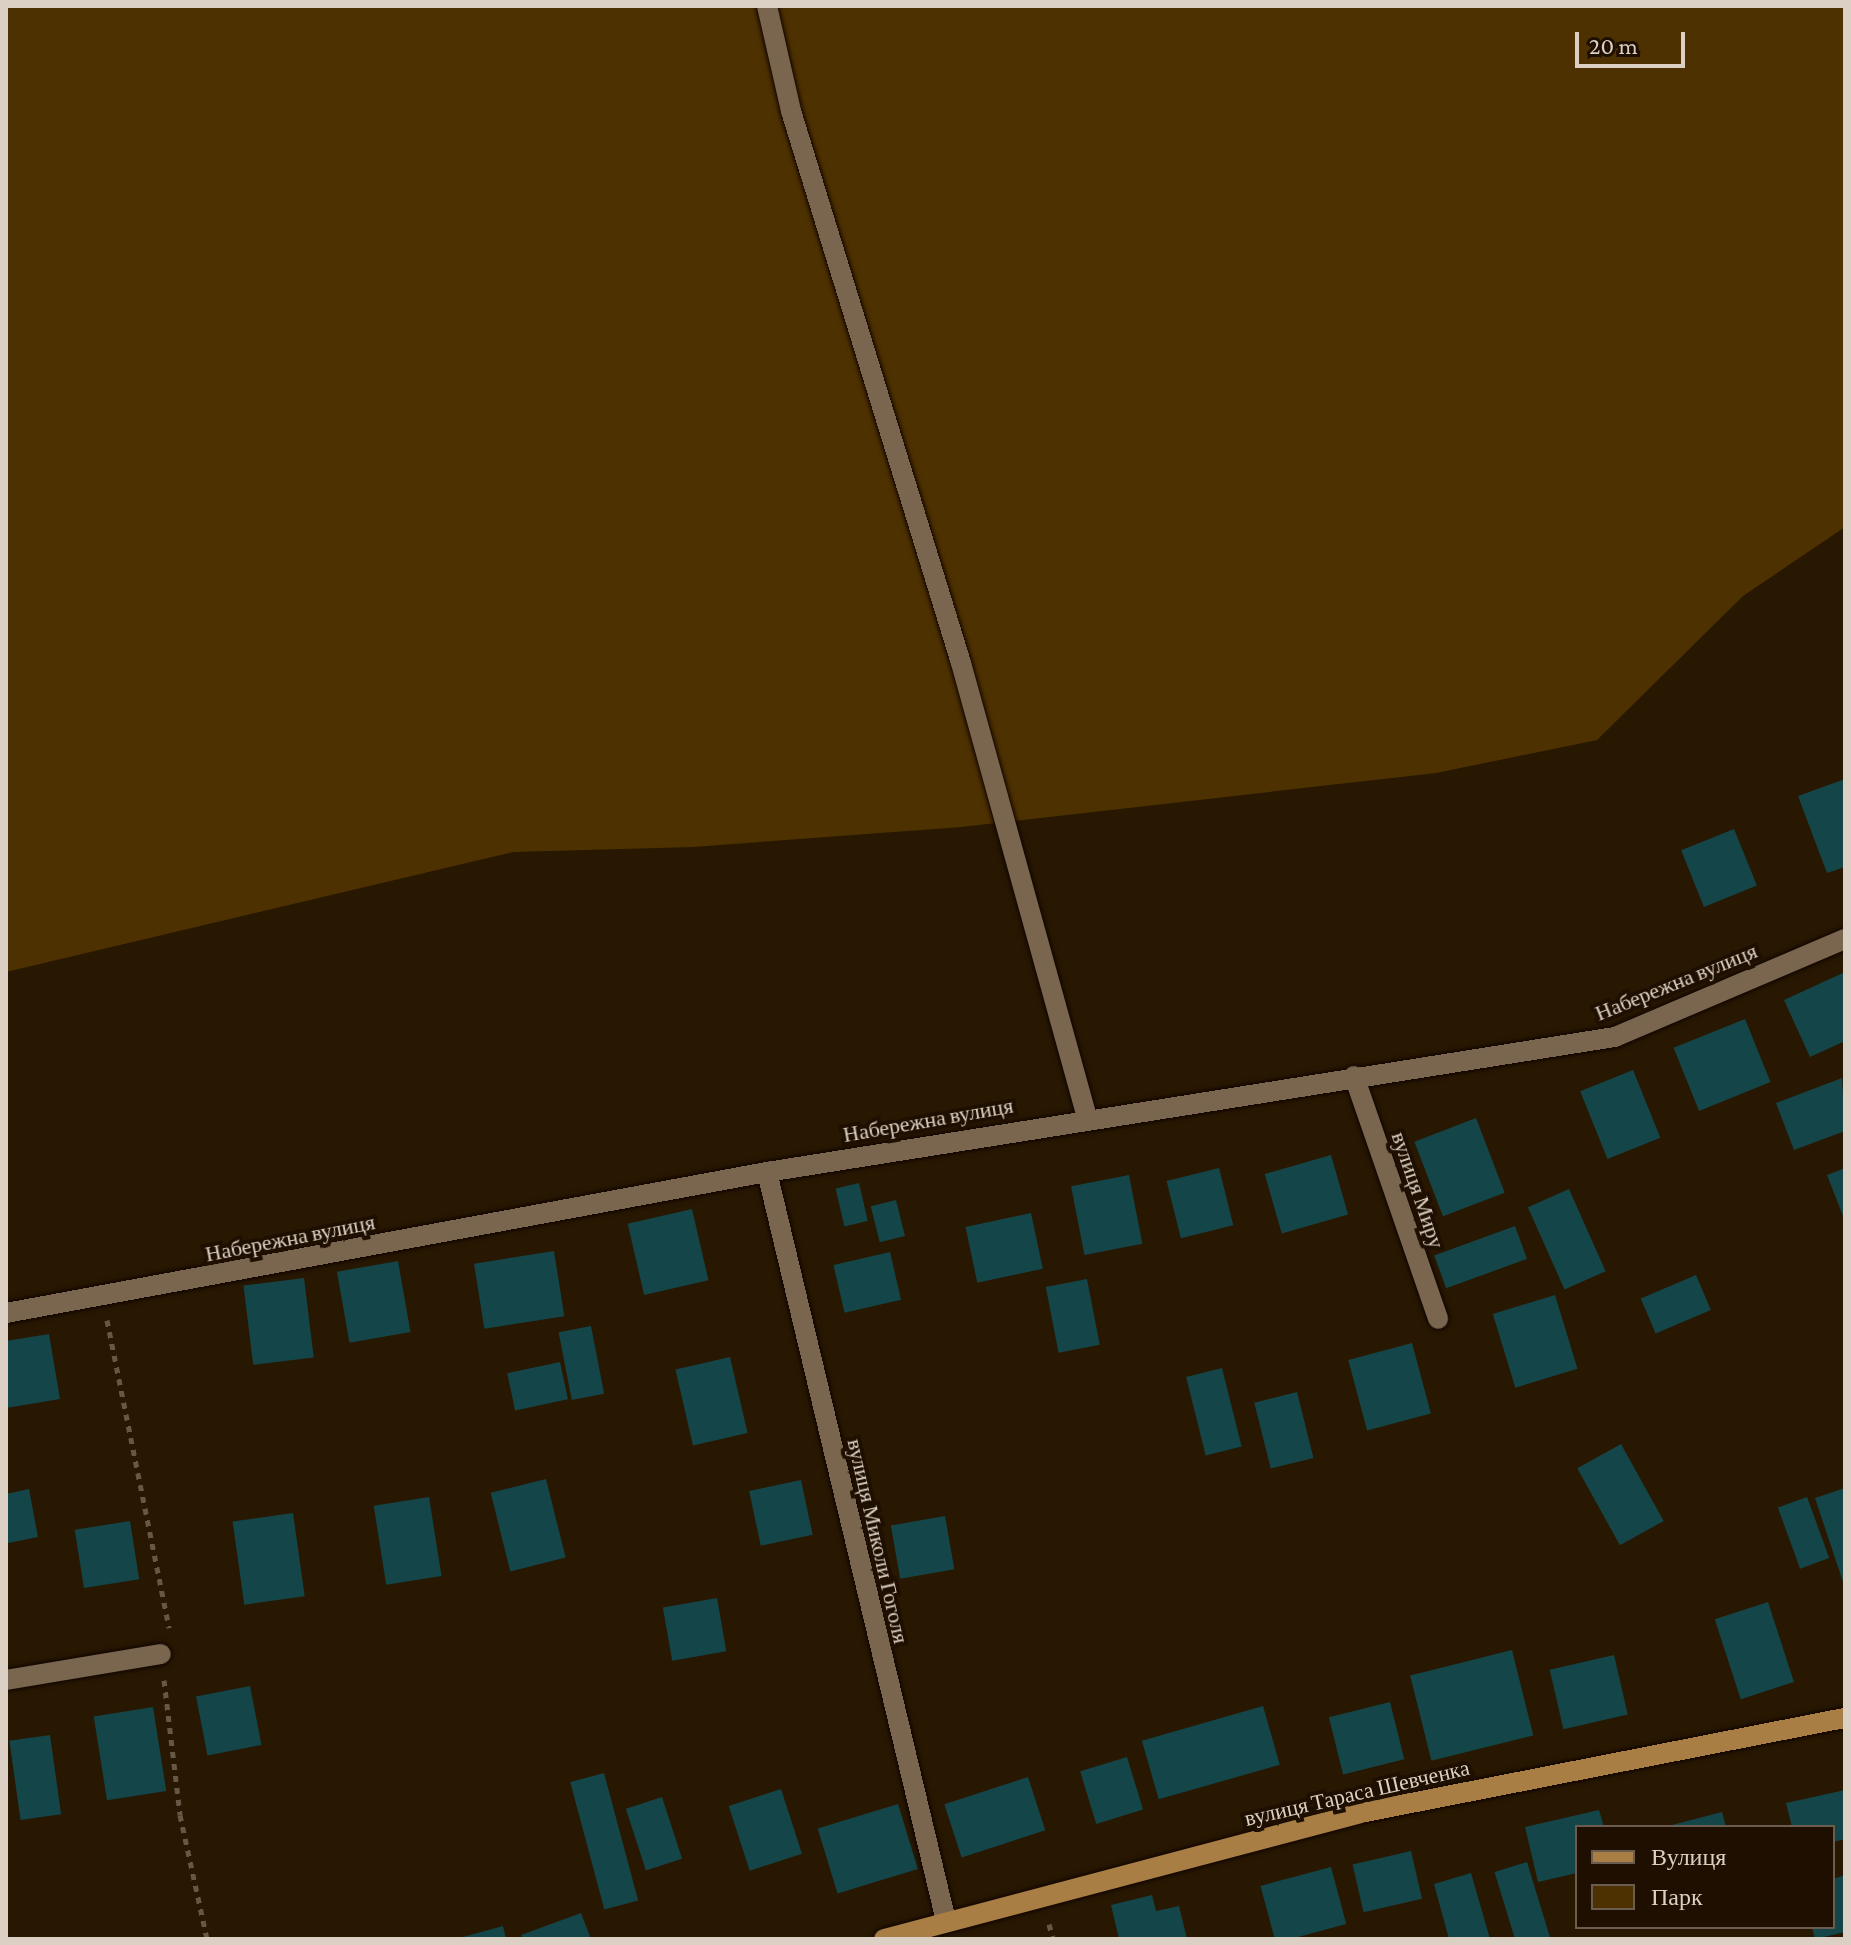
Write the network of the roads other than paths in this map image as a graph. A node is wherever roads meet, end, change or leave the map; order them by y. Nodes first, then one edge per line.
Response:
1 (767, 6) edge
2 (1845, 939) edge
3 (1354, 1076) junction
4 (1087, 1118) junction
5 (767, 1172) junction
6 (6, 1313) edge
7 (1438, 1319) dead end
8 (161, 1654) road end
9 (6, 1680) edge
10 (1845, 1718) edge
11 (946, 1921) junction
12 (884, 1939) edge

1 - 4 street
2 - 3 street, Набережна вулиця
3 - 4 street, Набережна вулиця
3 - 7 street, вулиця Миру
4 - 5 street, Набережна вулиця
5 - 6 street, Набережна вулиця
5 - 11 street, вулиця Миколи Гоголя
8 - 9 street
10 - 11 main road, вулиця Тараса Шевченка
11 - 12 main road, вулиця Тараса Шевченка

